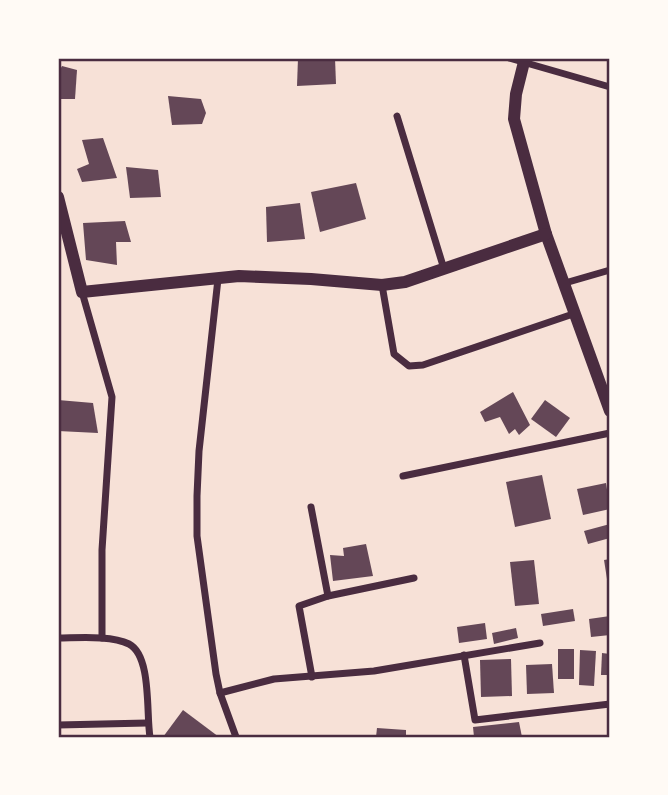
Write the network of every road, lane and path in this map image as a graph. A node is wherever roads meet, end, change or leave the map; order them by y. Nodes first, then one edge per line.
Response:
1 (509, 58) edge
2 (524, 59) edge
3 (610, 87) edge
4 (397, 116) dead end
5 (58, 197) edge
6 (546, 233) junction
7 (444, 269) junction
8 (610, 270) edge
9 (218, 279) junction
10 (565, 283) junction
11 (383, 285) junction
12 (82, 292) junction
13 (576, 313) junction
14 (610, 411) edge
15 (610, 433) edge
16 (403, 476) dead end
17 (311, 507) dead end
18 (414, 578) dead end
19 (328, 596) junction
20 (58, 638) edge
21 (102, 638) junction
22 (540, 643) dead end
23 (464, 655) junction
24 (312, 677) junction
25 (220, 693) junction
26 (610, 704) edge
27 (147, 723) junction
28 (58, 725) edge
29 (149, 737) edge
30 (236, 737) edge

1 - 2 street
2 - 3 street
2 - 6 street
4 - 7 street
5 - 12 street
6 - 7 street
6 - 10 street
7 - 11 street
8 - 10 street
9 - 11 street
9 - 12 street
9 - 25 street
10 - 13 street
11 - 13 street
12 - 21 street
13 - 14 street
15 - 16 street
17 - 19 street
18 - 19 street
19 - 24 street
20 - 21 street
21 - 27 street
22 - 23 street
23 - 24 street
23 - 26 street
24 - 25 street
25 - 30 street
27 - 28 street
27 - 29 street

